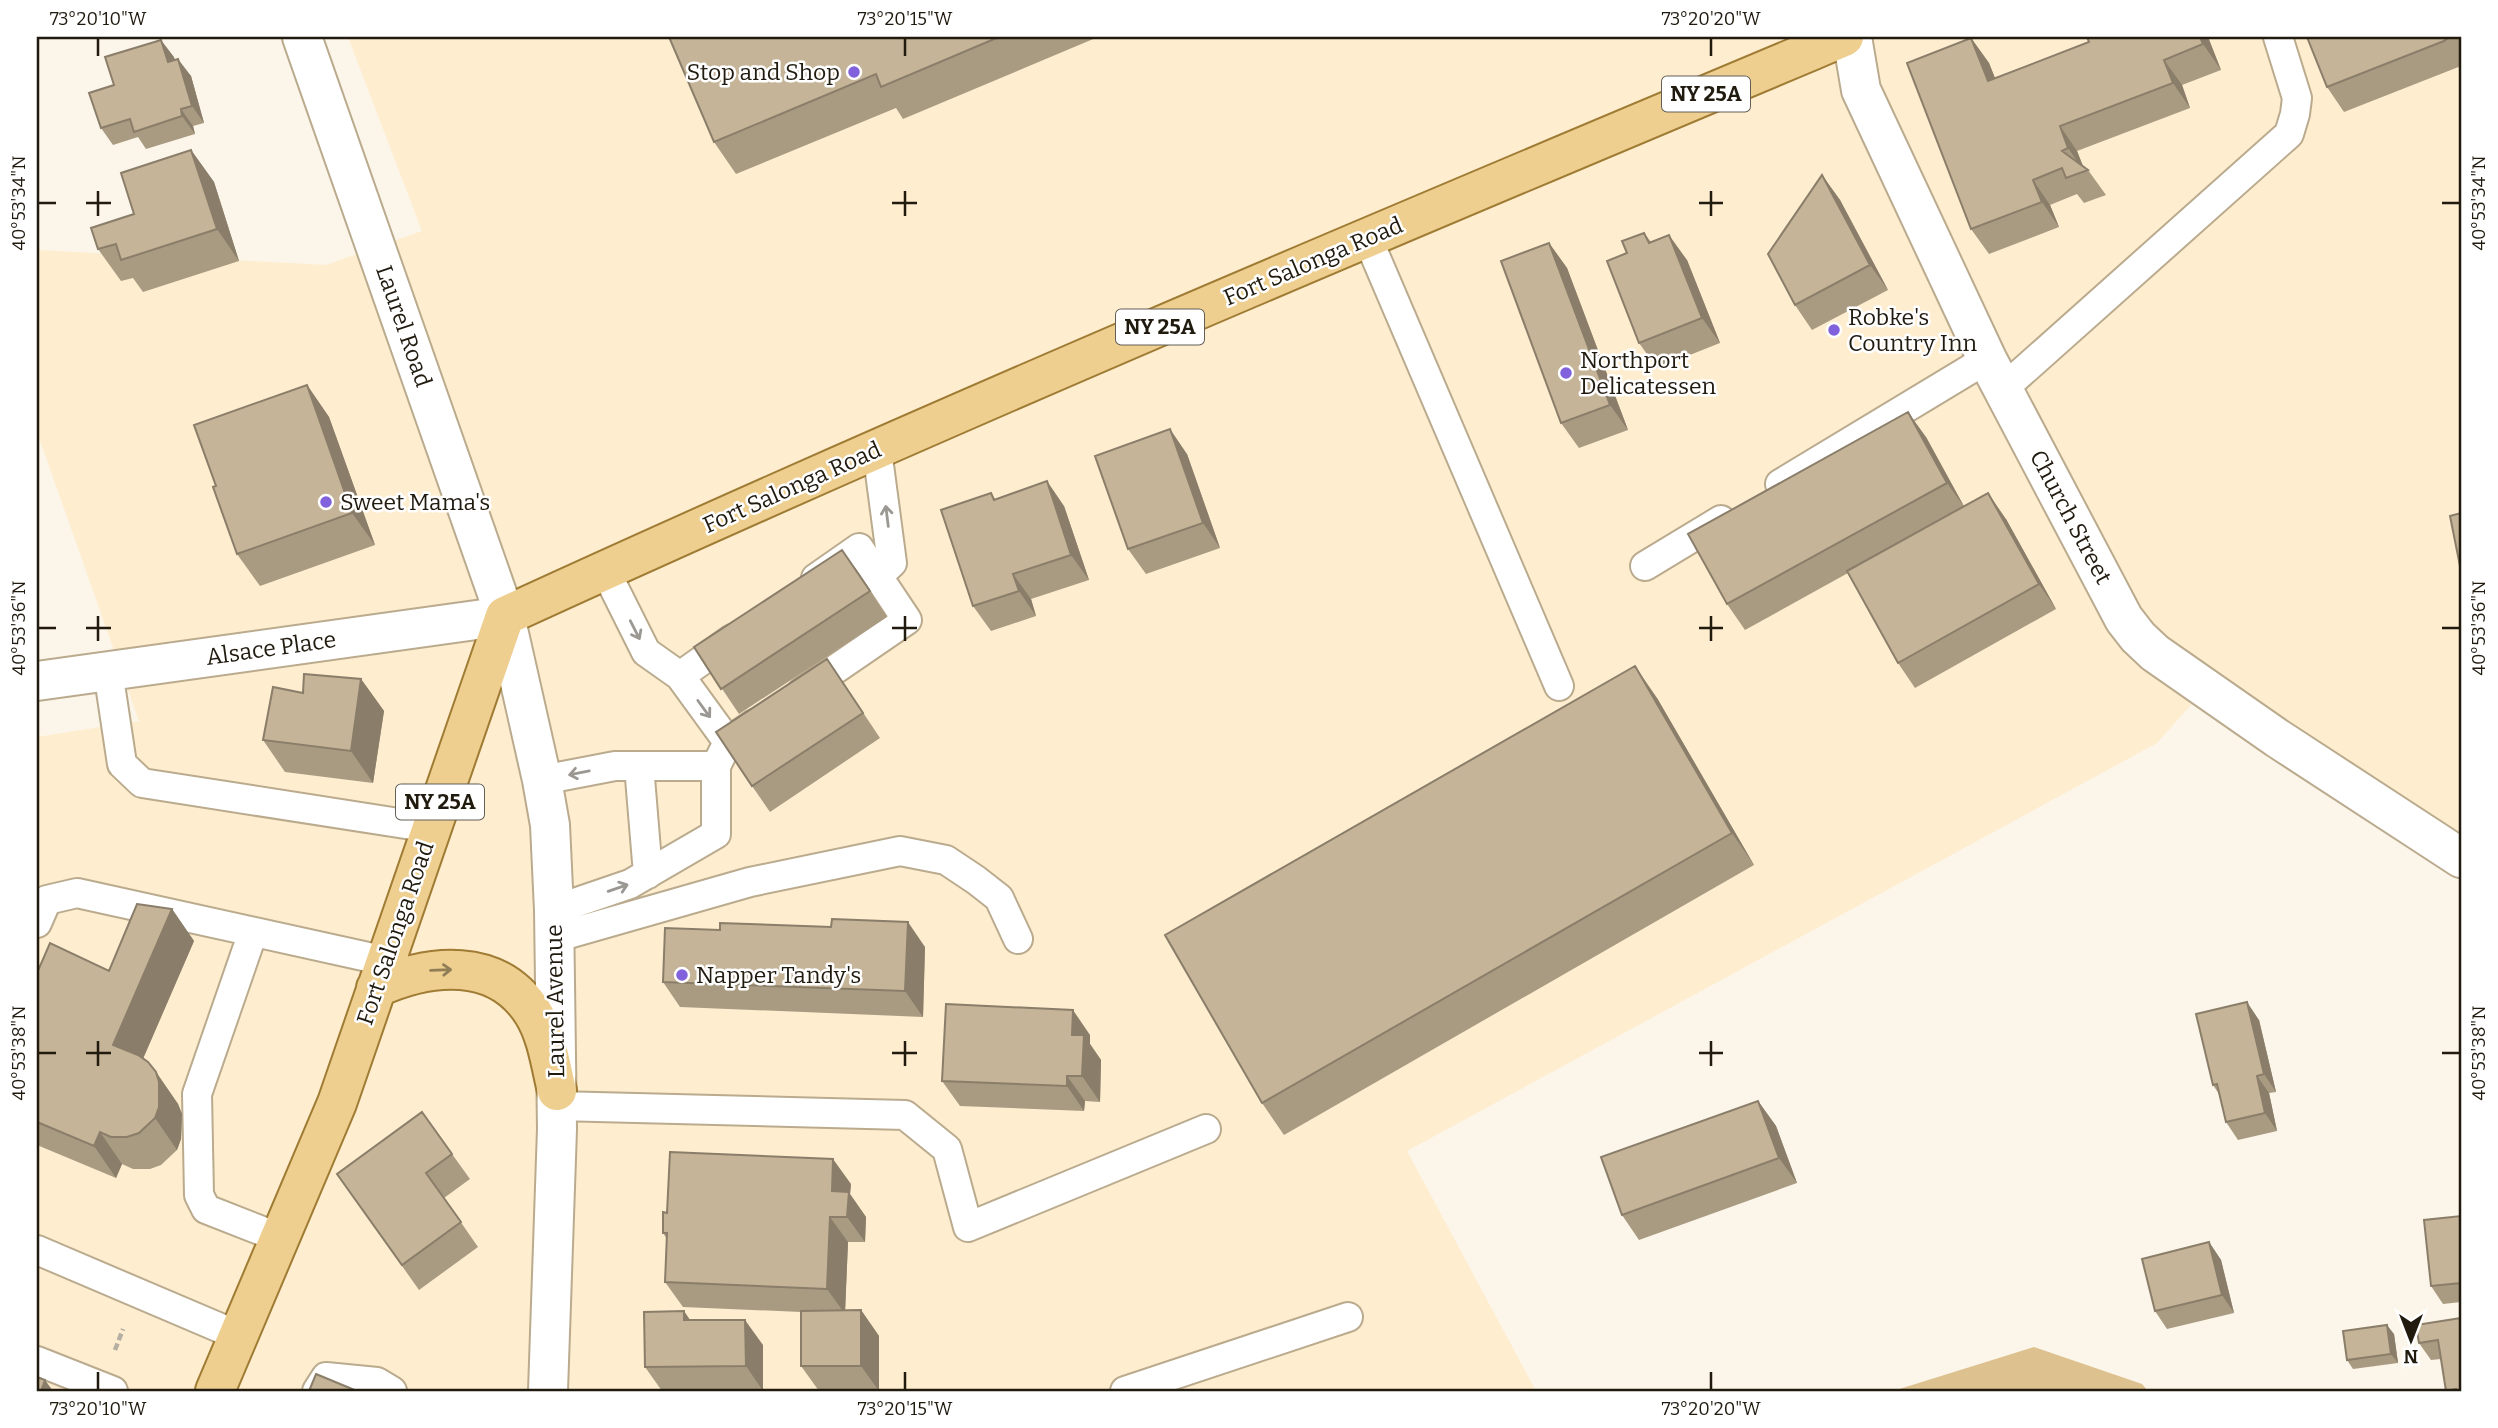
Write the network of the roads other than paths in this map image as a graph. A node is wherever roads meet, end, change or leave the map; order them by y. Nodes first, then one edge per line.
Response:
1 (302, 37) edge
2 (1844, 37) edge
3 (1852, 37) edge
4 (2278, 37) edge
5 (1367, 237) junction
6 (1995, 374) junction
7 (877, 450) junction
8 (1645, 566) dead end
9 (605, 570) junction
10 (878, 576) junction
11 (809, 592) edge
12 (505, 616) junction
13 (753, 631) edge
14 (108, 671) junction
15 (680, 676) junction
16 (37, 681) edge
17 (1559, 686) dead end
18 (722, 754) junction
19 (639, 766) junction
20 (542, 780) junction
21 (431, 828) junction
22 (2461, 858) edge
23 (648, 874) junction
24 (37, 923) edge
25 (554, 924) junction
26 (253, 933) junction
27 (1018, 939) dead end
28 (381, 975) junction
29 (557, 1098) junction
30 (1206, 1129) dead end
31 (280, 1238) junction
32 (37, 1250) edge
33 (1348, 1317) dead end
34 (239, 1336) junction
35 (37, 1361) edge
36 (113, 1391) edge
37 (215, 1391) edge
38 (317, 1391) edge
39 (392, 1391) edge
40 (548, 1391) edge
41 (1125, 1391) edge

1 - 12 street, Laurel Road
2 - 5 main road, Fort Salonga Road / NY 25A
3 - 6 street, Church Street
4 - 6 lane
5 - 7 main road, Fort Salonga Road / NY 25A
5 - 17 lane
6 - 8 lane
6 - 22 street, Church Street
7 - 9 main road, Fort Salonga Road / NY 25A
10 -> 7 lane
9 - 12 main road, Fort Salonga Road / NY 25A
9 -> 15 lane
10 - 11 lane
10 - 18 lane
12 - 14 street, Alsace Place
12 - 20 street, Laurel Avenue
12 - 21 main road, Fort Salonga Road / NY 25A
13 - 15 lane
14 - 16 street, Alsace Place
14 - 21 lane
15 -> 18 lane
18 - 19 lane
18 - 23 lane
19 -> 20 lane
19 - 23 lane
20 - 25 street, Laurel Avenue
21 - 28 main road, Fort Salonga Road / NY 25A
25 -> 23 lane
24 - 26 lane
25 - 27 lane
25 - 29 street, Laurel Avenue
26 - 28 lane
26 - 31 lane
28 -> 29 main road
28 - 31 main road, Fort Salonga Road / NY 25A
29 - 30 lane
29 - 40 street, Laurel Avenue
31 - 34 main road, Fort Salonga Road / NY 25A
32 - 34 lane
33 - 41 lane
34 - 37 main road, Fort Salonga Road / NY 25A
35 - 36 lane
38 - 39 lane

